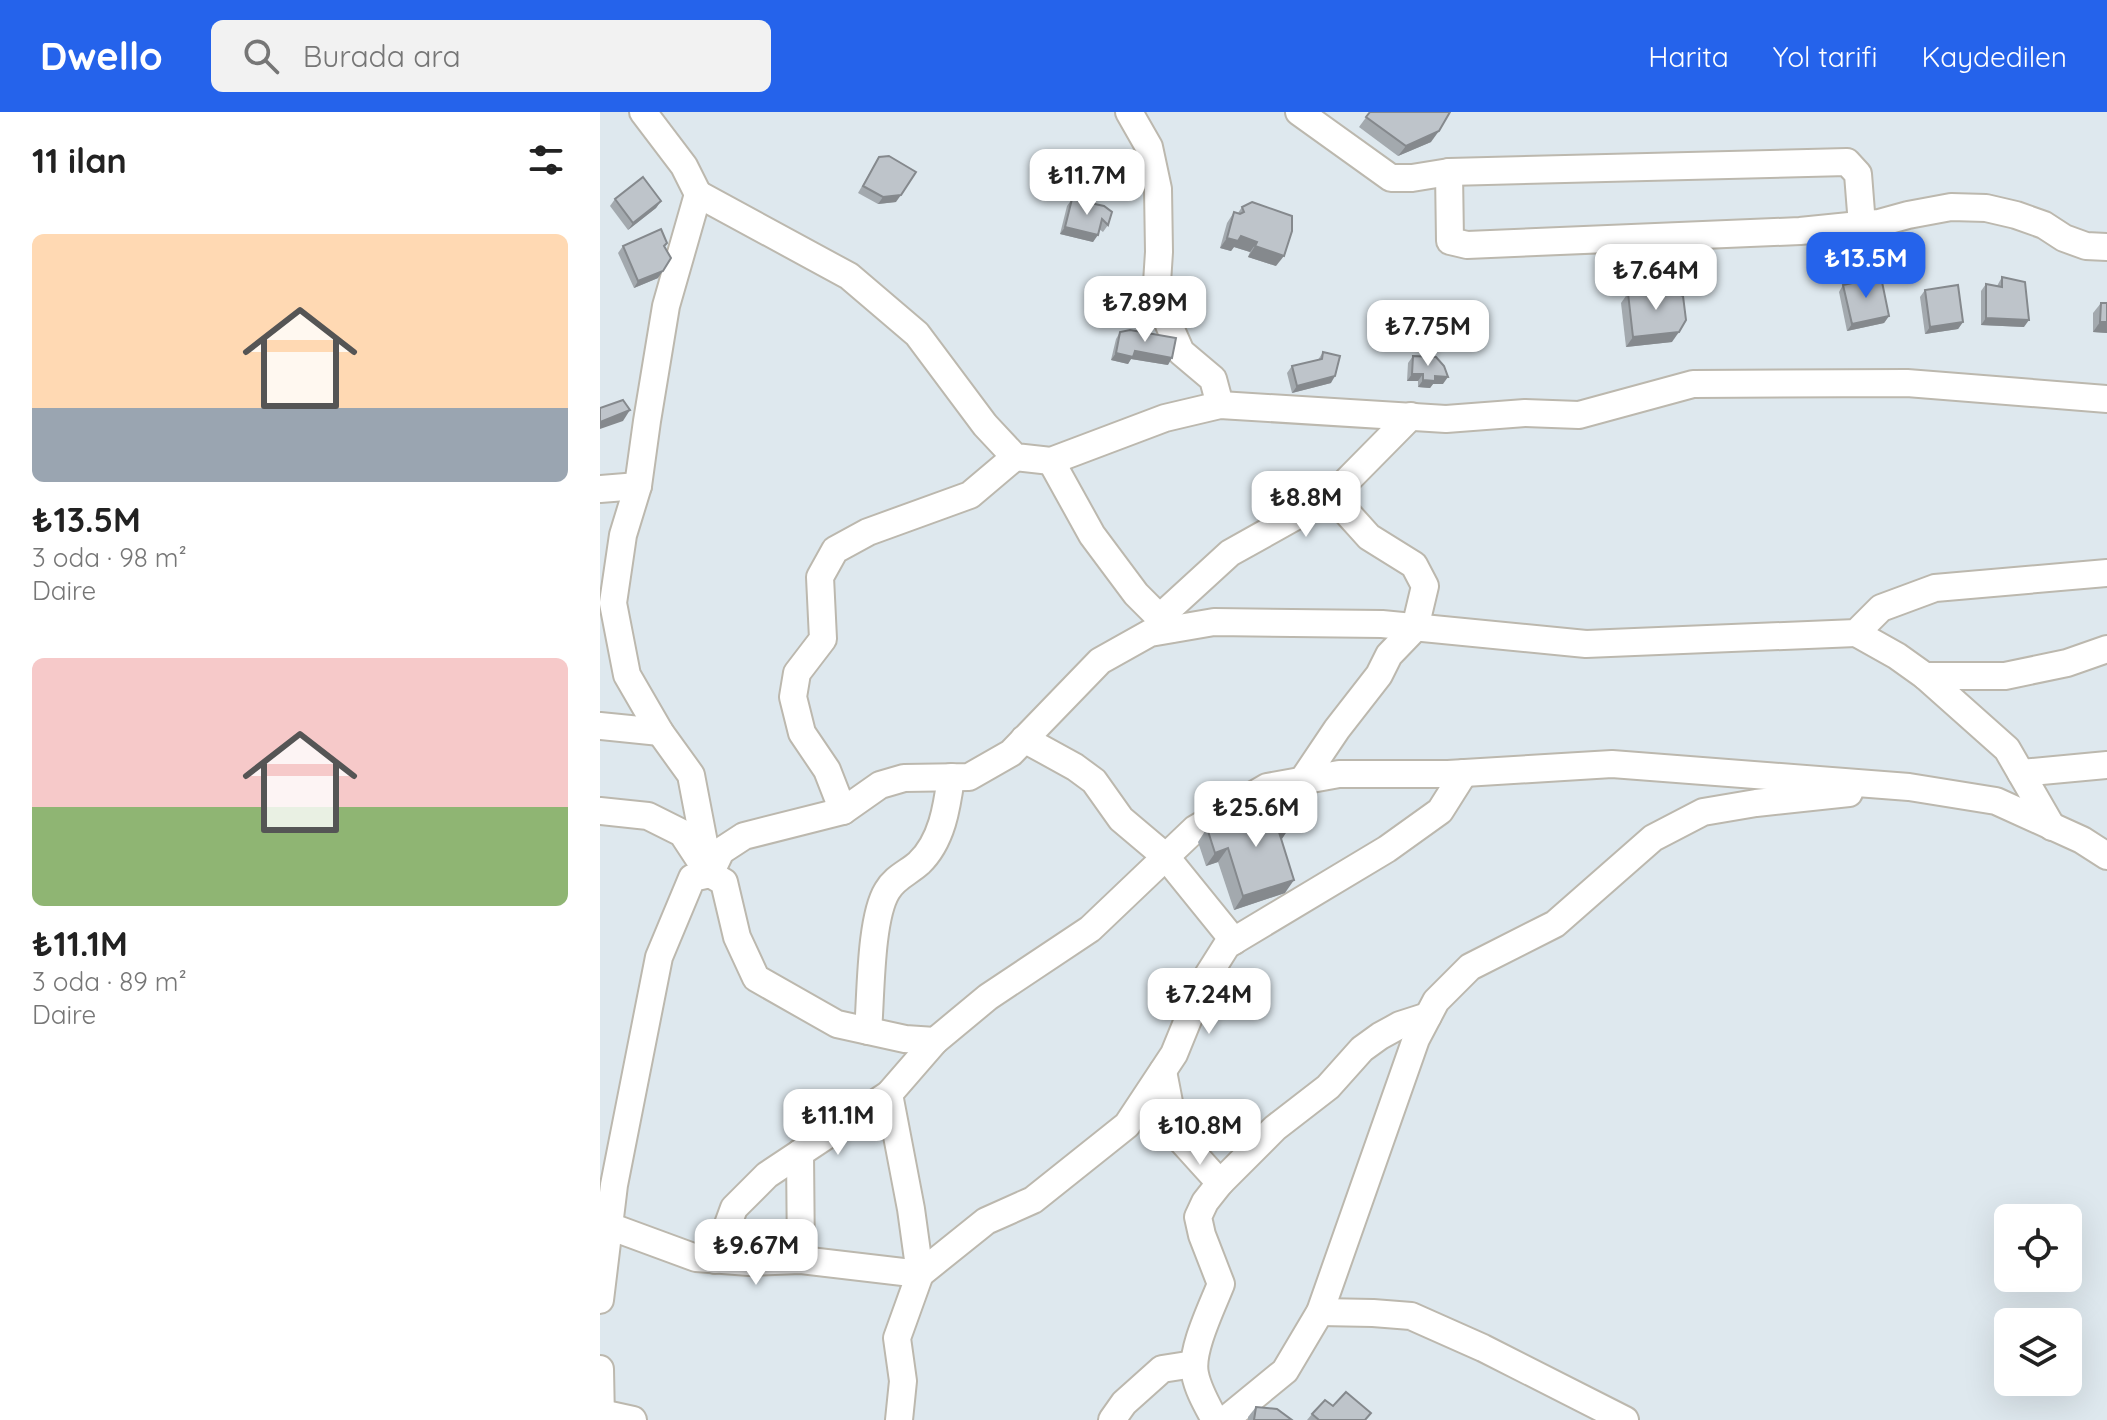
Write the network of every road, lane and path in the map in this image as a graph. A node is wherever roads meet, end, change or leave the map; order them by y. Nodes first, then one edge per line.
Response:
1 (643, 112) edge
2 (1129, 112) edge
3 (1299, 112) edge
4 (1449, 172) junction
5 (698, 194) junction
6 (1862, 225) junction
7 (2107, 247) edge
8 (2107, 399) edge
9 (1220, 405) junction
10 (1411, 416) junction
11 (1015, 457) junction
12 (1051, 461) junction
13 (638, 486) junction
14 (600, 489) edge
15 (1332, 496) junction
16 (2107, 573) edge
17 (1165, 624) junction
18 (1415, 628) junction
19 (1856, 633) junction
20 (2107, 649) edge
21 (1925, 676) junction
22 (600, 726) edge
23 (660, 732) junction
24 (1024, 739) junction
25 (2107, 765) edge
26 (1464, 773) junction
27 (2021, 773) junction
28 (951, 777) junction
29 (1302, 781) junction
30 (1909, 787) junction
31 (600, 811) edge
32 (843, 811) junction
33 (2052, 827) junction
34 (2094, 842) edge
35 (2107, 856) edge
36 (1166, 857) junction
37 (710, 874) junction
38 (1234, 941) junction
39 (1428, 1016) junction
40 (868, 1031) junction
41 (935, 1041) junction
42 (1163, 1071) junction
43 (889, 1094) junction
44 (800, 1153) junction
45 (1220, 1183) junction
46 (609, 1226) junction
47 (715, 1260) junction
48 (801, 1260) junction
49 (920, 1274) junction
50 (600, 1300) edge
51 (1320, 1312) junction
52 (1194, 1364) junction
53 (600, 1369) edge
54 (601, 1413) edge
55 (601, 1420) edge
56 (633, 1420) edge
57 (899, 1420) edge
58 (1112, 1420) edge
59 (1215, 1420) edge
60 (1225, 1420) edge
61 (1625, 1420) edge

1 - 5 street
2 - 9 street
3 - 4 street
4 - 6 street
4 - 6 street
5 - 11 street
5 - 13 street
6 - 7 street
8 - 10 street
9 - 10 street
9 - 12 street
10 - 15 street
11 - 12 street
11 - 32 street
12 - 17 street
13 - 14 street
13 - 23 street
15 - 17 street
15 - 18 street
16 - 19 street
17 - 18 street
17 - 24 street
18 - 19 street
18 - 29 street
19 - 21 street
20 - 21 street
21 - 27 street
22 - 23 street
23 - 37 street
24 - 28 street
24 - 36 street
25 - 27 street
26 - 29 street
26 - 30 street
26 - 38 street
27 - 33 street
28 - 32 street
28 - 40 street
29 - 36 street
30 - 33 street
30 - 39 street
31 - 37 street
32 - 37 street
33 - 34 street
34 - 35 street
36 - 38 street
36 - 41 street
37 - 40 street
37 - 46 street
38 - 42 street
39 - 45 street
39 - 51 street
40 - 41 street
41 - 43 street
42 - 45 street
42 - 49 street
43 - 44 street
43 - 49 street
44 - 47 street
44 - 48 street
45 - 52 street
46 - 47 street
46 - 50 street
47 - 48 street
48 - 49 street
49 - 57 street
51 - 60 street
51 - 61 street
52 - 58 street
52 - 59 street
53 - 54 street
54 - 55 street
54 - 56 street

